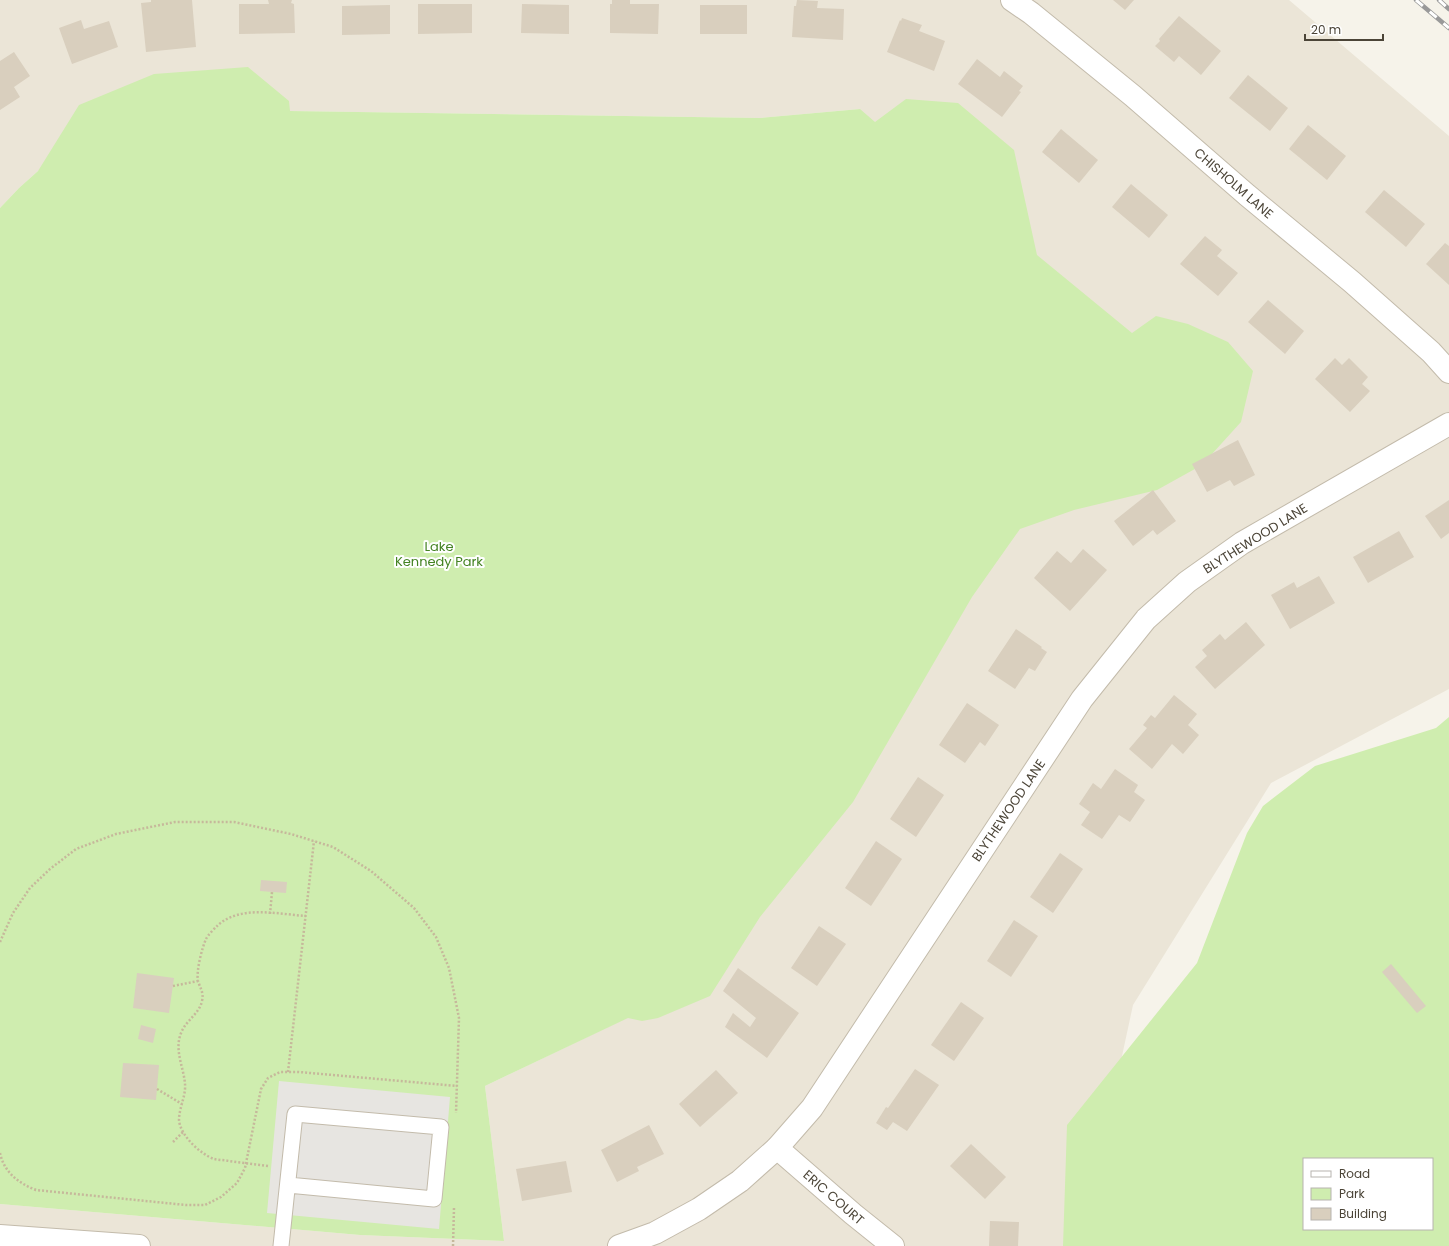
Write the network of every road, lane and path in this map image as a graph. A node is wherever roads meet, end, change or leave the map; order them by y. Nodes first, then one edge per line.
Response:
1 (1012, 0) edge
2 (1449, 372) edge
3 (1449, 424) edge
4 (314, 841) junction
5 (272, 892) dead end
6 (270, 914) junction
7 (306, 916) junction
8 (0, 942) edge
9 (198, 981) junction
10 (173, 986) dead end
11 (288, 1072) junction
12 (457, 1086) junction
13 (157, 1089) dead end
14 (182, 1104) junction
15 (456, 1118) dead end
16 (183, 1132) junction
17 (173, 1142) dead end
18 (777, 1148) junction
19 (0, 1153) edge
20 (246, 1163) junction
21 (289, 1169) junction
22 (288, 1185) junction
23 (454, 1206) dead end
24 (0, 1236) edge
25 (139, 1246) edge
26 (281, 1246) edge
27 (453, 1246) edge
28 (619, 1246) edge
29 (893, 1246) edge

1 - 2 street, CHISHOLM LANE
3 - 18 street, BLYTHEWOOD LANE
4 - 7 path
4 - 8 path
4 - 12 path
5 - 6 path
6 - 7 path
6 - 9 path
7 - 11 path
9 - 10 path
9 - 14 path
11 - 12 path
11 - 20 path
12 - 15 path
13 - 14 path
14 - 16 path
16 - 17 path
16 - 20 path
18 - 28 street, BLYTHEWOOD LANE
18 - 29 street, ERIC COURT
19 - 20 path
20 - 21 path
21 - 22 lane
21 - 22 lane
22 - 26 lane
23 - 27 path
24 - 25 street

